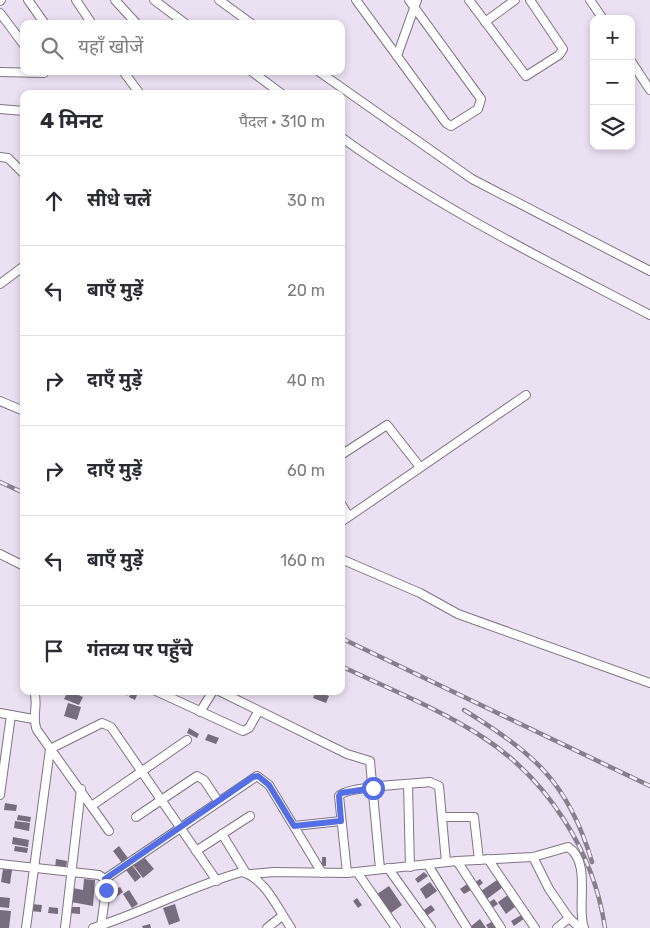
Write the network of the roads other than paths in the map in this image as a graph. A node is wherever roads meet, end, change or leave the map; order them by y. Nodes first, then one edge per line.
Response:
1 (28, 0) edge
2 (76, 0) edge
3 (116, 0) edge
4 (154, 0) edge
5 (219, 0) edge
6 (356, 0) edge
7 (410, 0) edge
8 (469, 0) edge
9 (515, 0) edge
10 (530, 0) edge
11 (590, 0) edge
12 (416, 4) edge
13 (0, 13) edge
14 (600, 15) edge
15 (43, 20) edge
16 (89, 20) edge
17 (134, 20) edge
18 (181, 20) edge
19 (246, 20) edge
20 (485, 22) junction
21 (20, 40) edge
22 (397, 56) junction
23 (635, 67) edge
24 (0, 72) edge
25 (20, 72) edge
26 (126, 75) edge
27 (256, 75) edge
28 (324, 75) edge
29 (137, 90) edge
30 (277, 90) edge
31 (650, 90) edge
32 (0, 109) edge
33 (20, 111) edge
34 (345, 140) edge
35 (0, 157) edge
36 (20, 170) edge
37 (20, 269) edge
38 (650, 271) edge
39 (0, 284) edge
40 (650, 316) edge
41 (526, 394) dead end
42 (0, 401) edge
43 (20, 409) edge
44 (345, 452) edge
45 (420, 467) junction
46 (345, 510) edge
47 (348, 515) junction
48 (345, 518) edge
49 (0, 554) edge
50 (345, 561) edge
51 (20, 564) edge
52 (650, 683) edge
53 (35, 695) edge
54 (164, 695) edge
55 (211, 695) edge
56 (226, 695) edge
57 (200, 712) junction
58 (258, 712) junction
59 (0, 713) edge
60 (11, 715) junction
61 (33, 719) junction
62 (187, 740) dead end
63 (50, 749) junction
64 (142, 771) junction
65 (408, 784) junction
66 (373, 788) junction
67 (81, 789) junction
68 (0, 795) edge
69 (162, 801) junction
70 (218, 801) junction
71 (93, 805) junction
72 (250, 816) dead end
73 (136, 817) dead end
74 (443, 817) junction
75 (341, 821) junction
76 (294, 826) junction
77 (180, 828) junction
78 (109, 830) dead end
79 (222, 834) junction
80 (196, 852) junction
81 (533, 857) junction
82 (488, 859) junction
83 (479, 860) junction
84 (457, 861) junction
85 (446, 862) junction
86 (0, 864) edge
87 (428, 865) junction
88 (410, 867) junction
89 (32, 868) junction
90 (384, 869) junction
91 (72, 872) junction
92 (357, 872) junction
93 (322, 873) junction
94 (347, 873) junction
95 (249, 874) junction
96 (105, 879) junction
97 (217, 880) junction
98 (282, 916) junction
99 (569, 918) junction
100 (97, 927) edge
101 (579, 927) edge
102 (26, 928) edge
103 (65, 928) edge
104 (267, 928) edge
105 (290, 928) edge
106 (396, 928) edge
107 (431, 928) edge
108 (467, 928) edge
109 (501, 928) edge
110 (535, 928) edge
111 (557, 928) edge

1 - 15 street
2 - 16 street
3 - 17 street
4 - 18 street
5 - 19 street
6 - 22 street
7 - 12 street
8 - 20 street
9 - 20 street
10 - 20 street
11 - 14 street
12 - 22 street
12 - 22 street
13 - 21 street
23 - 31 street
24 - 25 street
26 - 29 street
27 - 30 street
28 - 38 street
32 - 33 street
34 - 40 street
35 - 36 street
37 - 39 street
41 - 45 street
42 - 43 street
44 - 45 street
45 - 47 street
46 - 47 street
47 - 48 street
49 - 51 street
50 - 52 street
53 - 61 street
54 - 57 street
55 - 57 street
56 - 58 street
57 - 58 street
58 - 66 street
59 - 60 street
60 - 61 street
60 - 68 street
61 - 63 street
62 - 64 street
63 - 64 street
63 - 67 street
63 - 89 street
64 - 69 street
64 - 71 street
65 - 66 street
65 - 74 street
65 - 88 street
66 - 75 street
66 - 90 street
67 - 71 street
67 - 91 street
69 - 70 street
69 - 73 street
69 - 77 street
70 - 76 street
70 - 77 street
71 - 78 street
72 - 79 street
74 - 83 street
74 - 85 street
75 - 76 street
75 - 94 street
76 - 93 street
77 - 80 street
77 - 96 street
79 - 80 street
79 - 95 street
80 - 97 street
81 - 82 street
81 - 99 street
81 - 101 street
82 - 83 street
82 - 110 street
83 - 84 street
84 - 85 street
84 - 109 street
85 - 87 street
86 - 89 street
87 - 88 street
87 - 108 street
88 - 90 street
89 - 91 street
89 - 102 street
90 - 92 street
90 - 107 street
91 - 96 street
91 - 103 street
92 - 94 street
92 - 106 street
93 - 94 street
93 - 95 street
95 - 97 street
95 - 98 street
96 - 100 street
97 - 100 street
98 - 104 street
98 - 105 street
99 - 101 street
99 - 111 street

